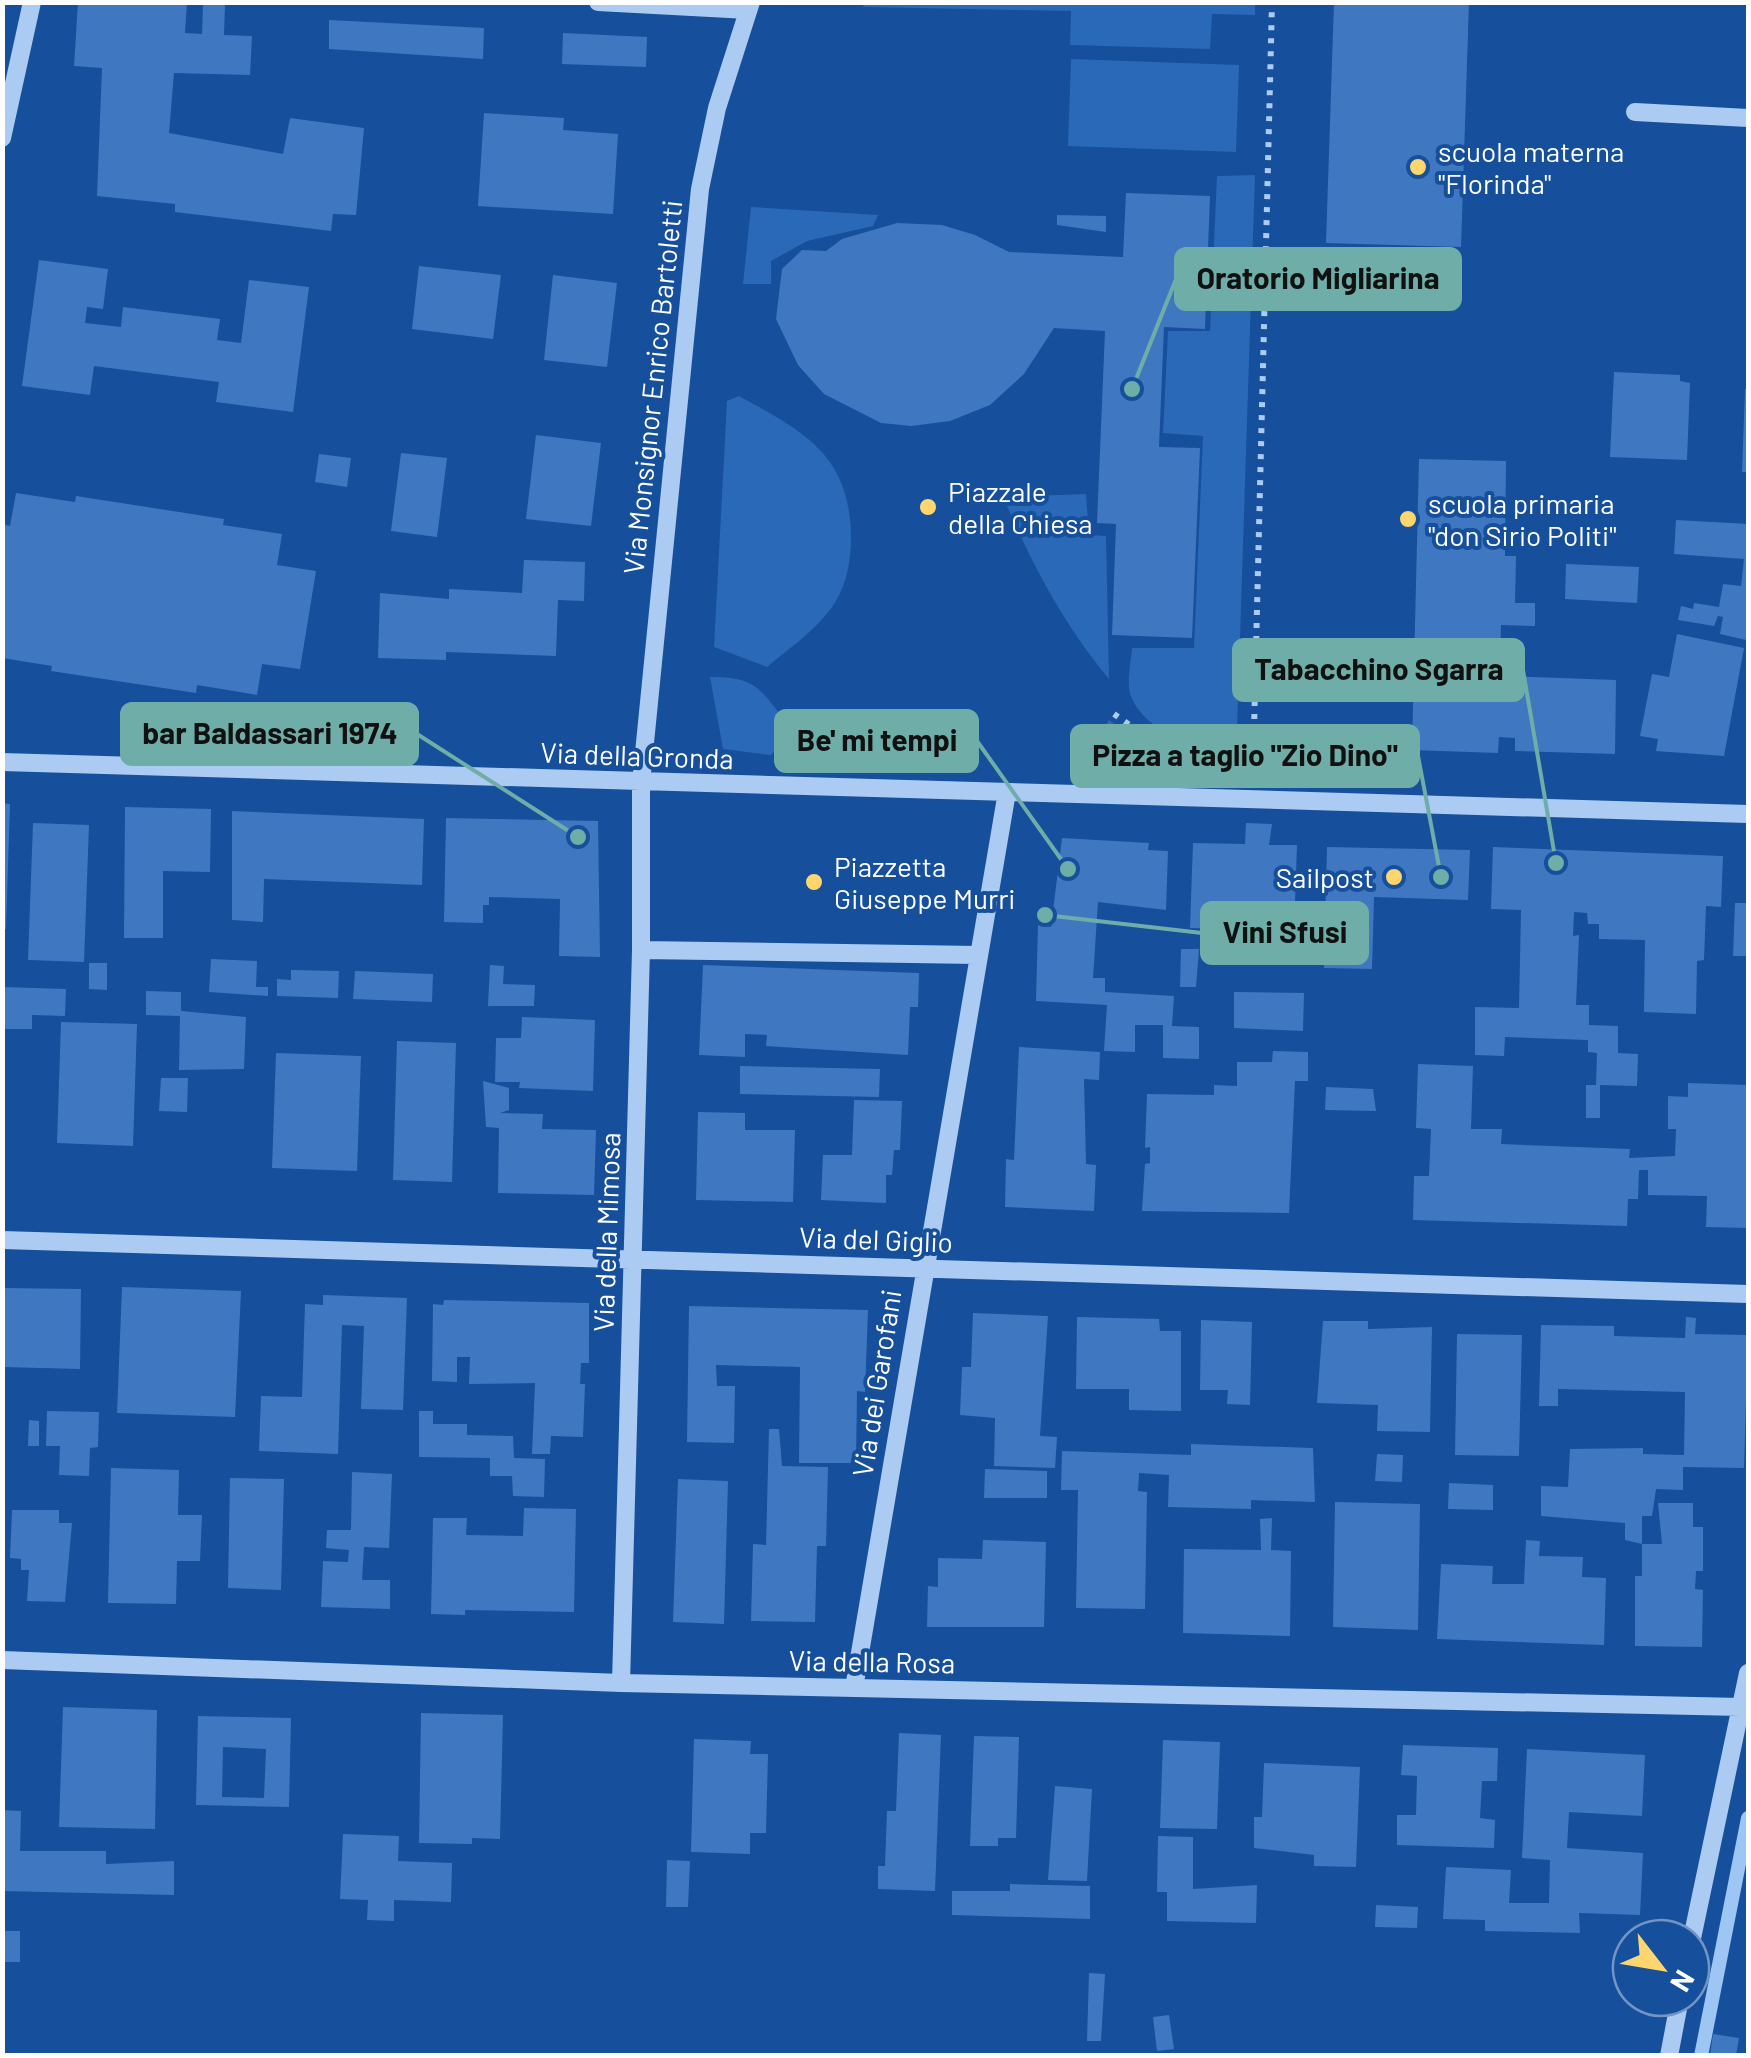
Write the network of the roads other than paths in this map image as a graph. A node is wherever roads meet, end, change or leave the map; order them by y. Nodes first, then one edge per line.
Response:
1 (32, 2) edge
2 (598, 2) edge
3 (749, 6) edge
4 (1635, 112) dead end
5 (1748, 118) edge
6 (2, 138) edge
7 (2, 762) edge
8 (641, 783) junction
9 (1007, 792) junction
10 (1748, 814) edge
11 (641, 950) junction
12 (977, 955) junction
13 (2, 1240) edge
14 (633, 1258) junction
15 (924, 1268) junction
16 (1748, 1294) edge
17 (2, 1660) edge
18 (1748, 1673) edge
19 (621, 1682) junction
20 (854, 1688) junction
21 (1742, 1707) junction
22 (1696, 1918) edge
23 (1676, 2018) edge
24 (1669, 2056) edge

1 - 6 street
2 - 3 street
3 - 8 street, Via Monsignor Enrico Bartoletti
4 - 5 street
7 - 8 street, Via della Gronda
8 - 9 street, Via della Gronda
8 - 11 street, Via della Mimosa
9 - 10 street, Via della Gronda
9 - 12 street, Via dei Garofani
11 - 12 street
11 - 14 street, Via della Mimosa
12 - 15 street, Via dei Garofani
13 - 14 street, Via del Giglio
14 - 15 street, Via del Giglio
14 - 19 street, Via della Mimosa
15 - 16 street, Via del Giglio
15 - 20 street, Via dei Garofani
17 - 19 street, Via della Rosa
18 - 21 street
19 - 20 street, Via della Rosa
20 - 21 street, Via della Rosa
21 - 22 street
23 - 24 street

